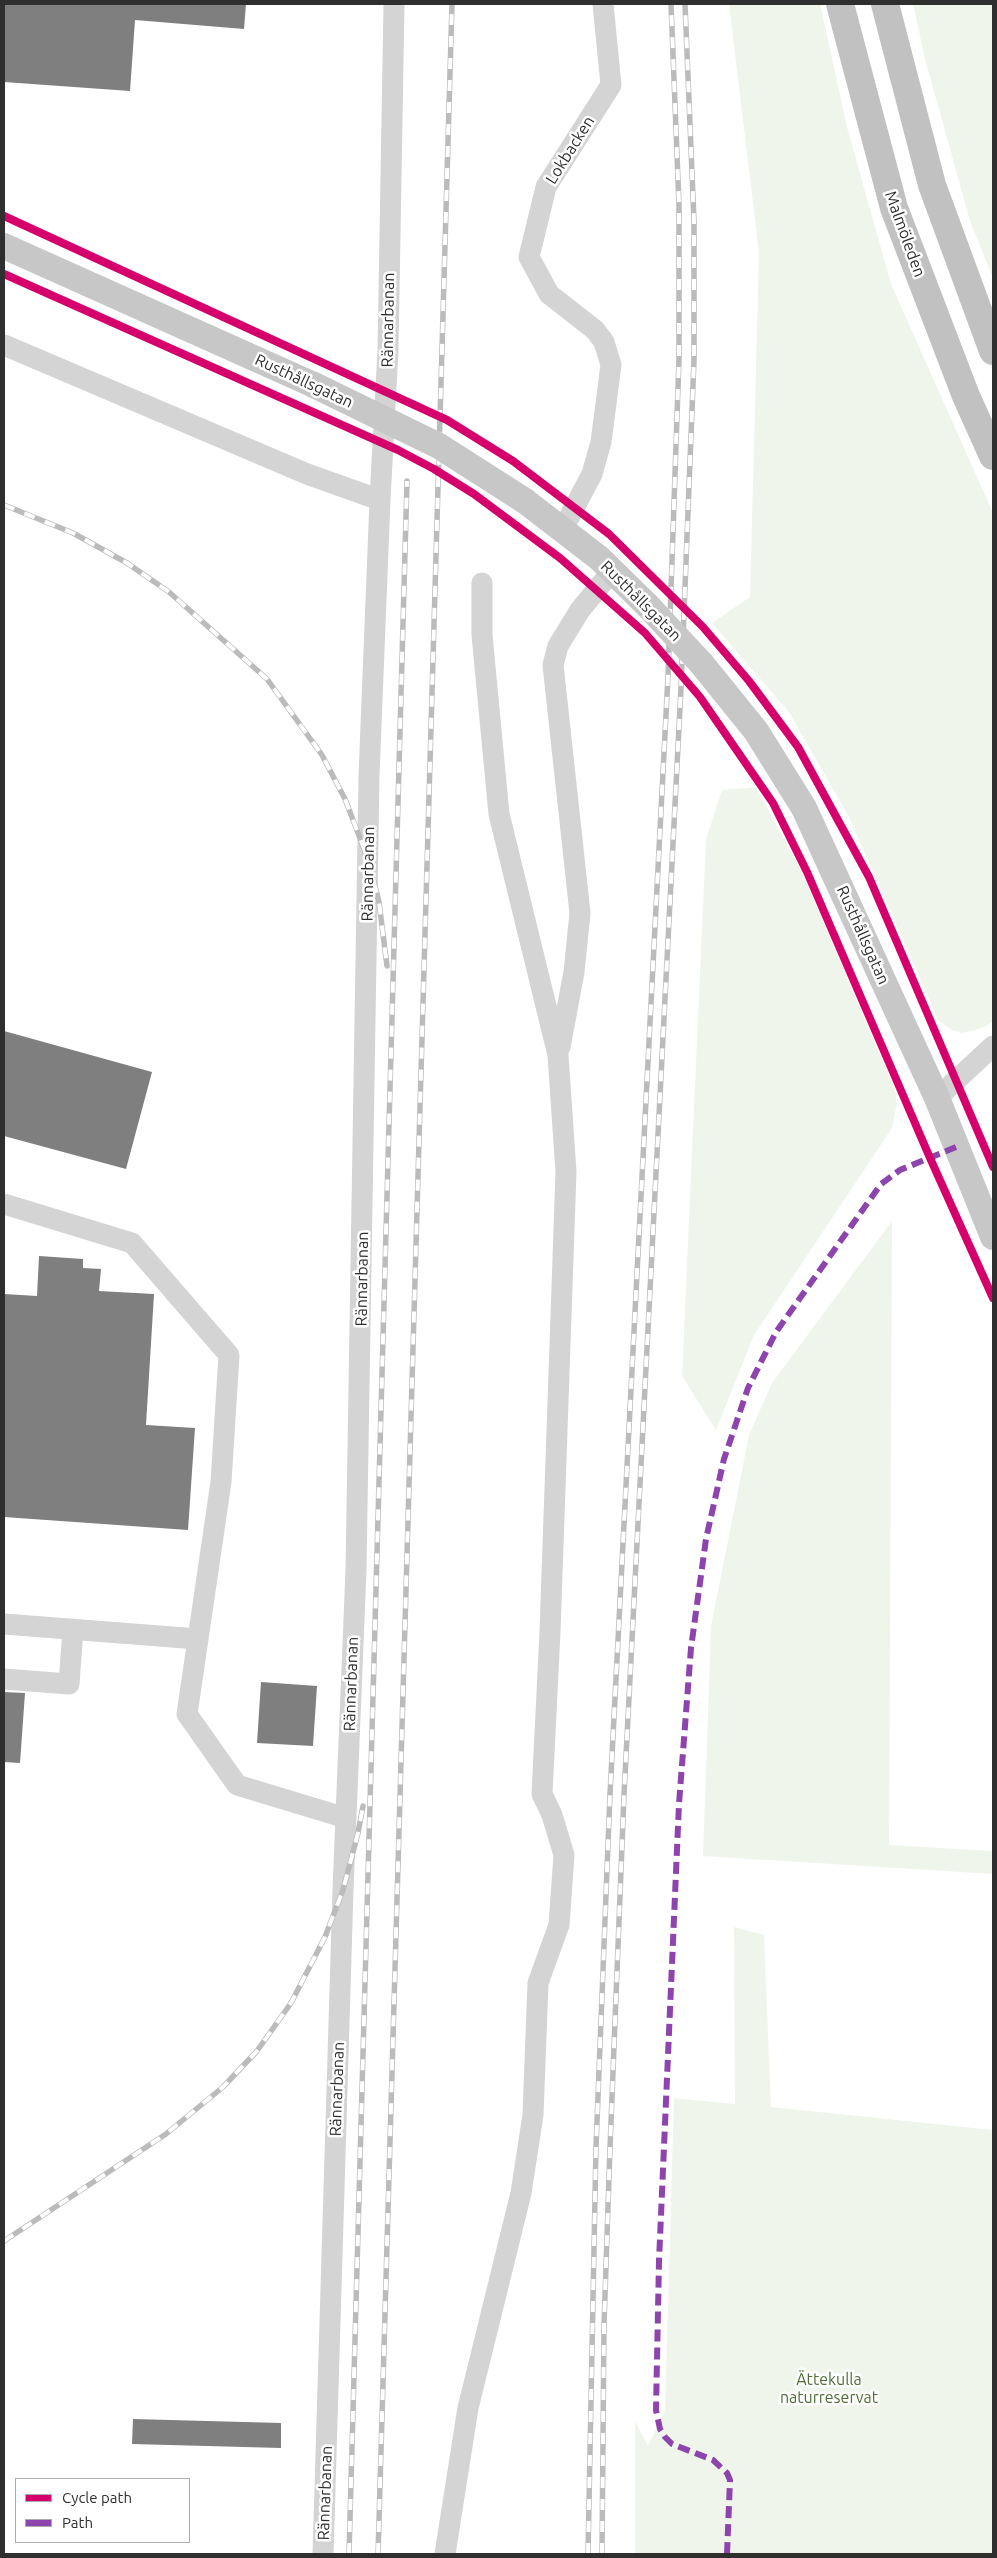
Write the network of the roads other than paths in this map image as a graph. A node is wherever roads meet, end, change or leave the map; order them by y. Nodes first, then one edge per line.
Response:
1 (394, 4) edge
2 (603, 4) edge
3 (840, 4) edge
4 (885, 4) edge
5 (4, 246) edge
6 (4, 345) edge
7 (993, 351) edge
8 (993, 456) edge
9 (380, 500) junction
10 (563, 529) junction
11 (612, 571) junction
12 (482, 583) dead end
13 (993, 1046) edge
14 (558, 1055) junction
15 (937, 1098) junction
16 (4, 1204) edge
17 (993, 1237) edge
18 (4, 1624) edge
19 (73, 1629) junction
20 (198, 1639) junction
21 (4, 1679) edge
22 (346, 1818) junction
23 (323, 2554) edge
24 (445, 2554) edge

1 - 9 street, Rännarbanan
2 - 10 street, Lokbacken
3 - 8 highway, Malmöleden
4 - 7 highway
5 - 10 main road, Rusthållsgatan, bridge
6 - 9 street
9 - 22 street, Rännarbanan
10 - 11 main road, Rusthållsgatan
11 - 14 street
11 - 15 main road, Rusthållsgatan, bridge
12 - 14 street
13 - 15 street
14 - 24 street
15 - 17 main road, Rusthållsgatan
16 - 20 street
18 - 19 street
19 - 20 street
19 - 21 street
20 - 22 street
22 - 23 street, Rännarbanan

